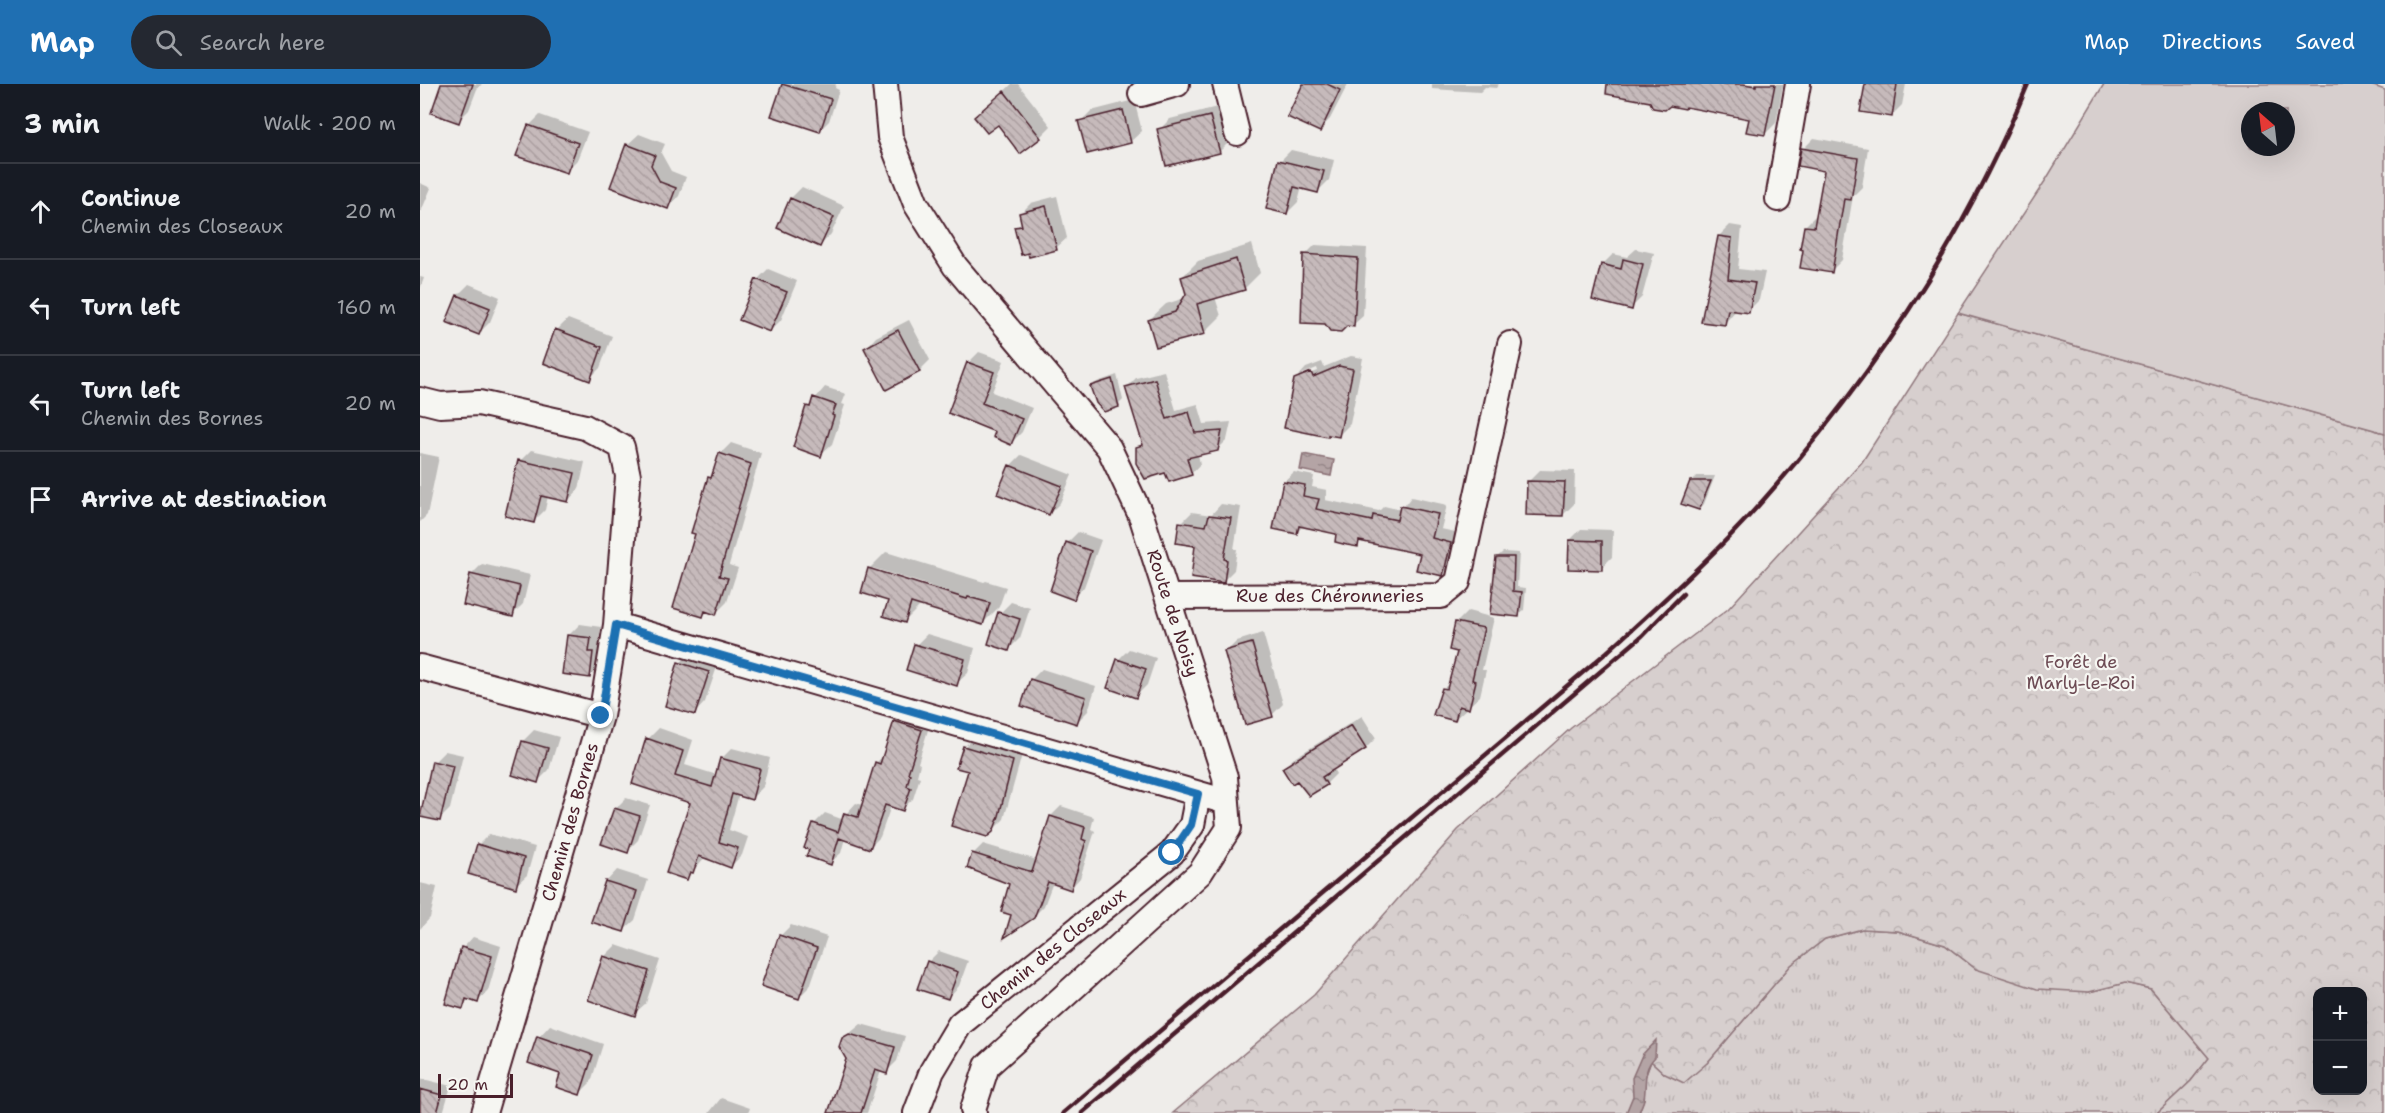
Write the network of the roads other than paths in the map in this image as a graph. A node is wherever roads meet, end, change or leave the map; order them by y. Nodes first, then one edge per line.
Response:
1 (885, 84) edge
2 (1177, 84) edge
3 (1225, 84) edge
4 (1798, 84) edge
5 (1141, 94) dead end
6 (1237, 133) dead end
7 (1778, 200) dead end
8 (1510, 344) dead end
9 (420, 400) edge
10 (1168, 597) junction
11 (616, 625) junction
12 (420, 667) edge
13 (601, 716) junction
14 (1198, 794) junction
15 (1227, 802) junction
16 (484, 1113) edge
17 (916, 1113) edge
18 (974, 1113) edge

1 - 10 street, Route de Noisy
2 - 5 street
3 - 6 street
4 - 7 street
8 - 10 street, Rue des Chéronneries
9 - 11 street, Chemin des Bornes
10 - 15 street, Route de Noisy
11 - 13 street, Chemin des Bornes
11 - 14 street
12 - 13 street
13 - 16 street, Chemin des Bornes
14 - 15 street
14 - 17 street, Chemin des Closeaux
15 - 18 street, Route de Noisy

